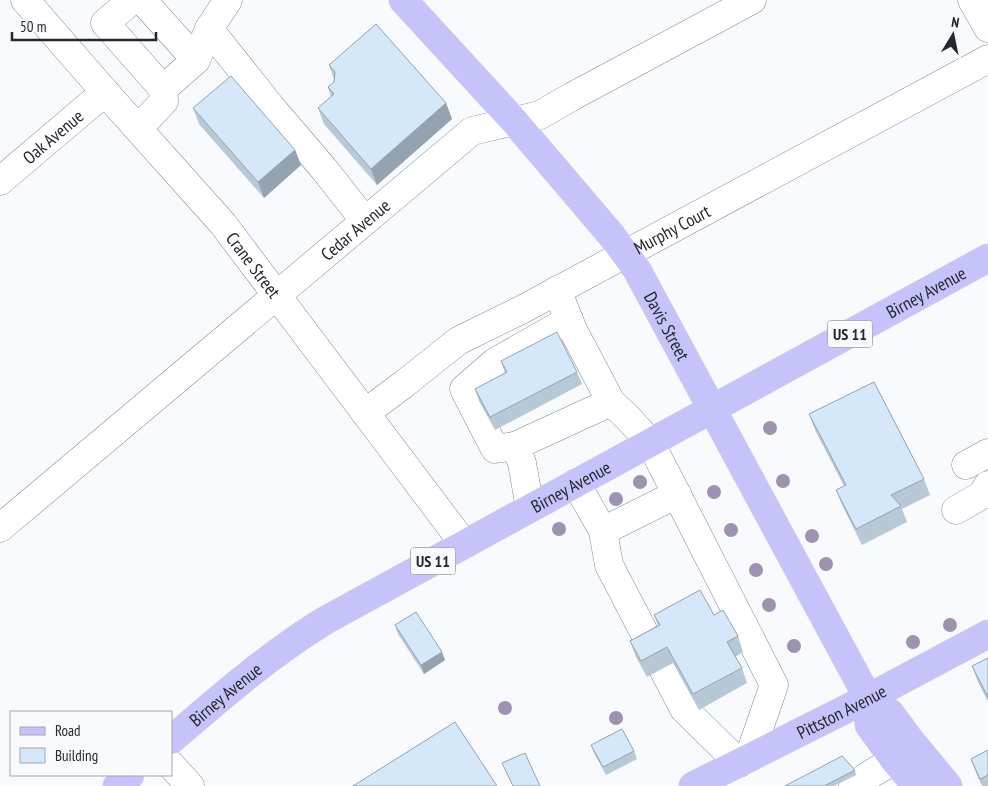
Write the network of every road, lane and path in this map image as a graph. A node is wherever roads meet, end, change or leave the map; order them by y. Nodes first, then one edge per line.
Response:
1 (24, 0) edge
2 (132, 0) edge
3 (142, 0) edge
4 (228, 0) edge
5 (403, 0) edge
6 (752, 0) edge
7 (972, 0) edge
8 (988, 28) edge
9 (210, 29) junction
10 (988, 58) edge
11 (196, 60) junction
12 (163, 89) junction
13 (105, 92) junction
14 (515, 122) junction
15 (138, 129) junction
16 (0, 181) edge
17 (365, 221) junction
18 (625, 253) junction
19 (988, 258) edge
20 (557, 290) junction
21 (277, 295) junction
22 (569, 320) junction
23 (611, 402) junction
24 (712, 409) junction
25 (366, 413) junction
26 (650, 442) junction
27 (515, 446) junction
28 (576, 483) junction
29 (988, 485) edge
30 (677, 494) junction
31 (530, 508) junction
32 (956, 510) dead end
33 (0, 528) edge
34 (603, 531) junction
35 (464, 544) junction
36 (988, 634) edge
37 (868, 698) junction
38 (172, 739) edge
39 (744, 760) junction
40 (895, 761) junction
41 (172, 766) edge
42 (129, 776) edge
43 (924, 776) edge
44 (700, 785) edge
45 (117, 786) edge
46 (190, 786) edge
47 (853, 786) edge
48 (948, 786) edge

1 - 13 street, Crane Street
2 - 12 street
3 - 11 street
4 - 9 street
5 - 14 main road, Davis Street
6 - 14 street, Cedar Avenue
7 - 8 street
9 - 11 street
9 - 17 street
10 - 18 street, Murphy Court
11 - 12 street
12 - 15 street
13 - 15 street, Crane Street
13 - 16 street, Oak Avenue
14 - 17 street, Cedar Avenue
14 - 18 main road, Davis Street
15 - 21 street, Crane Street
17 - 21 street, Cedar Avenue
18 - 20 street, Murphy Court
18 - 24 main road, Davis Street
19 - 24 main road, Birney Avenue / US 11
20 - 22 street
20 - 25 street, Murphy Court
21 - 25 street, Crane Street
21 - 33 street, Cedar Avenue
22 - 23 street
22 - 27 street
23 - 26 street
23 - 27 street
24 - 26 main road, Birney Avenue / US 11
24 - 37 main road, Davis Street
25 - 35 street, Crane Street
26 - 28 main road, Birney Avenue / US 11
26 - 30 street
27 - 31 street
28 - 31 main road, Birney Avenue / US 11
28 - 34 street
29 - 32 street
30 - 34 street
30 - 39 street
31 - 35 main road, Birney Avenue / US 11
34 - 39 street
35 - 38 main road, Birney Avenue / US 11
36 - 37 main road, Pittston Avenue
37 - 39 main road, Pittston Avenue
37 - 40 main road, Davis Street
37 - 43 main road, Davis Street
39 - 44 main road, Pittston Avenue
40 - 43 main road, Davis Street
40 - 47 street
41 - 46 street
42 - 45 main road
43 - 48 main road, Davis Street

